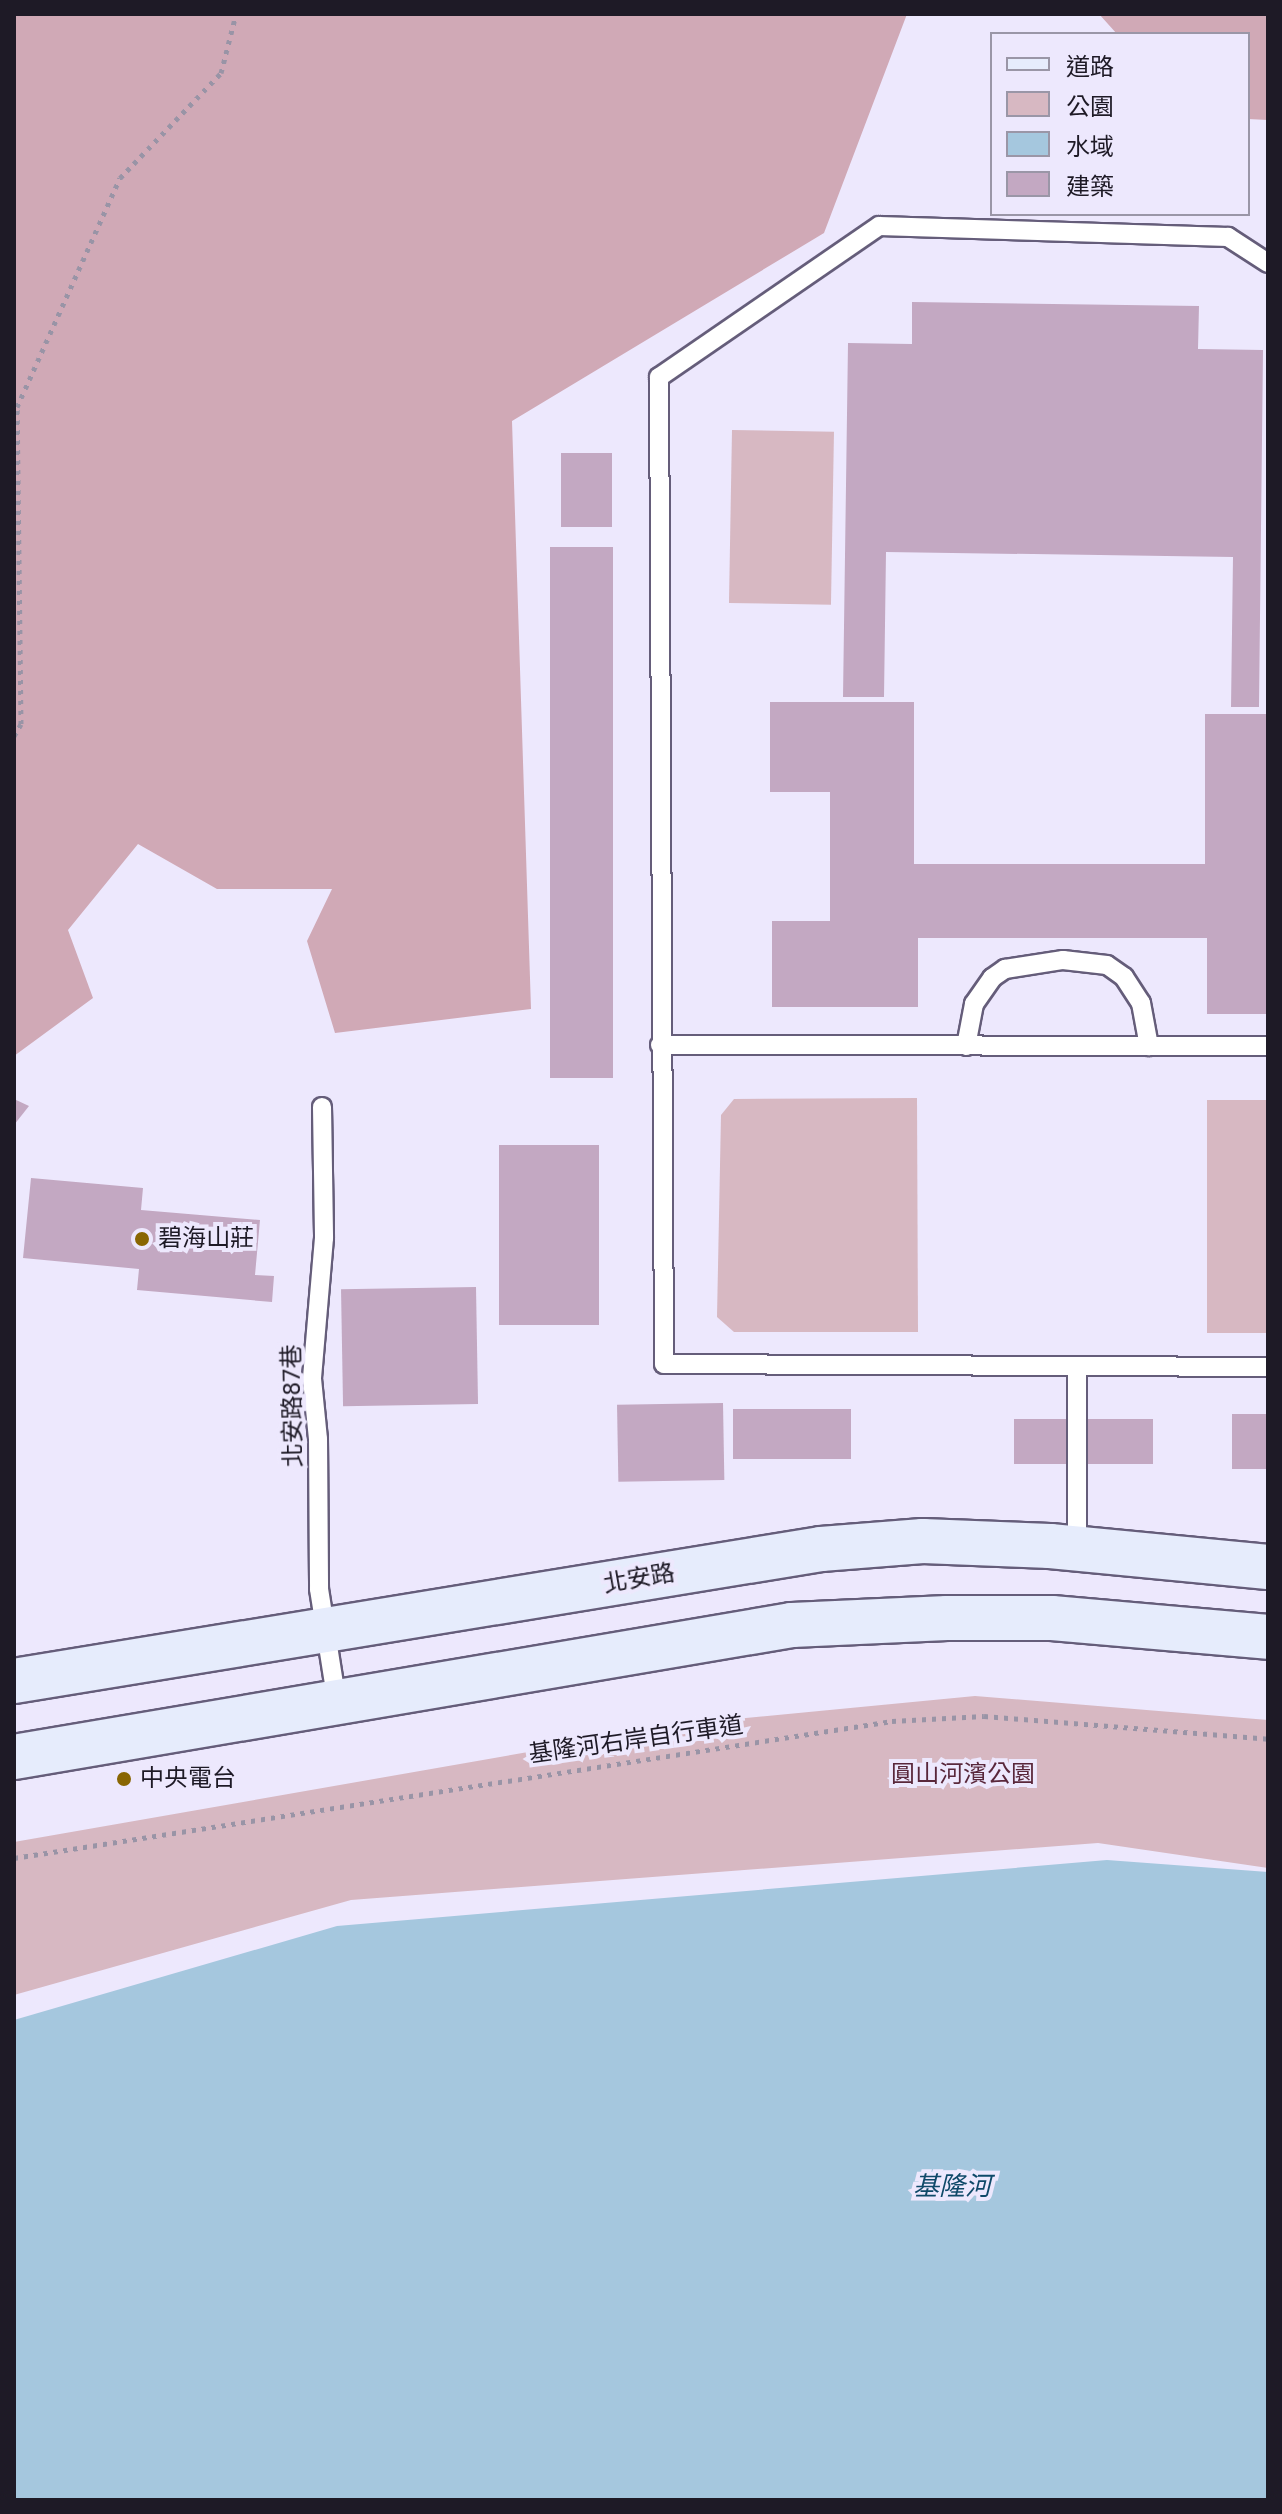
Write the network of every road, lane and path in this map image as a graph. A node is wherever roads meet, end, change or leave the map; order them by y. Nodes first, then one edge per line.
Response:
1 (236, 14) edge
2 (1268, 263) edge
3 (14, 540) edge
4 (17, 552) junction
5 (14, 736) edge
6 (660, 1045) junction
7 (966, 1046) junction
8 (1149, 1046) junction
9 (1268, 1046) edge
10 (322, 1107) dead end
11 (1268, 1367) edge
12 (1077, 1368) junction
13 (1077, 1549) junction
14 (1268, 1567) edge
15 (326, 1631) junction
16 (1268, 1637) edge
17 (14, 1681) edge
18 (337, 1703) junction
19 (1268, 1739) edge
20 (14, 1757) edge
21 (14, 1858) edge

1 - 4 path
2 - 6 lane
3 - 4 path
4 - 5 path
6 - 7 lane
6 - 12 lane
7 - 8 lane
7 - 8 lane
8 - 9 lane
10 - 15 lane, 北安路87巷
11 - 12 lane
12 - 13 lane
13 - 14 main road, 北安路
13 - 15 main road, 北安路
15 - 17 main road, 北安路
15 - 18 lane, 北安路87巷
16 - 18 main road
18 - 20 main road
19 - 21 path, 基隆河右岸自行車道

